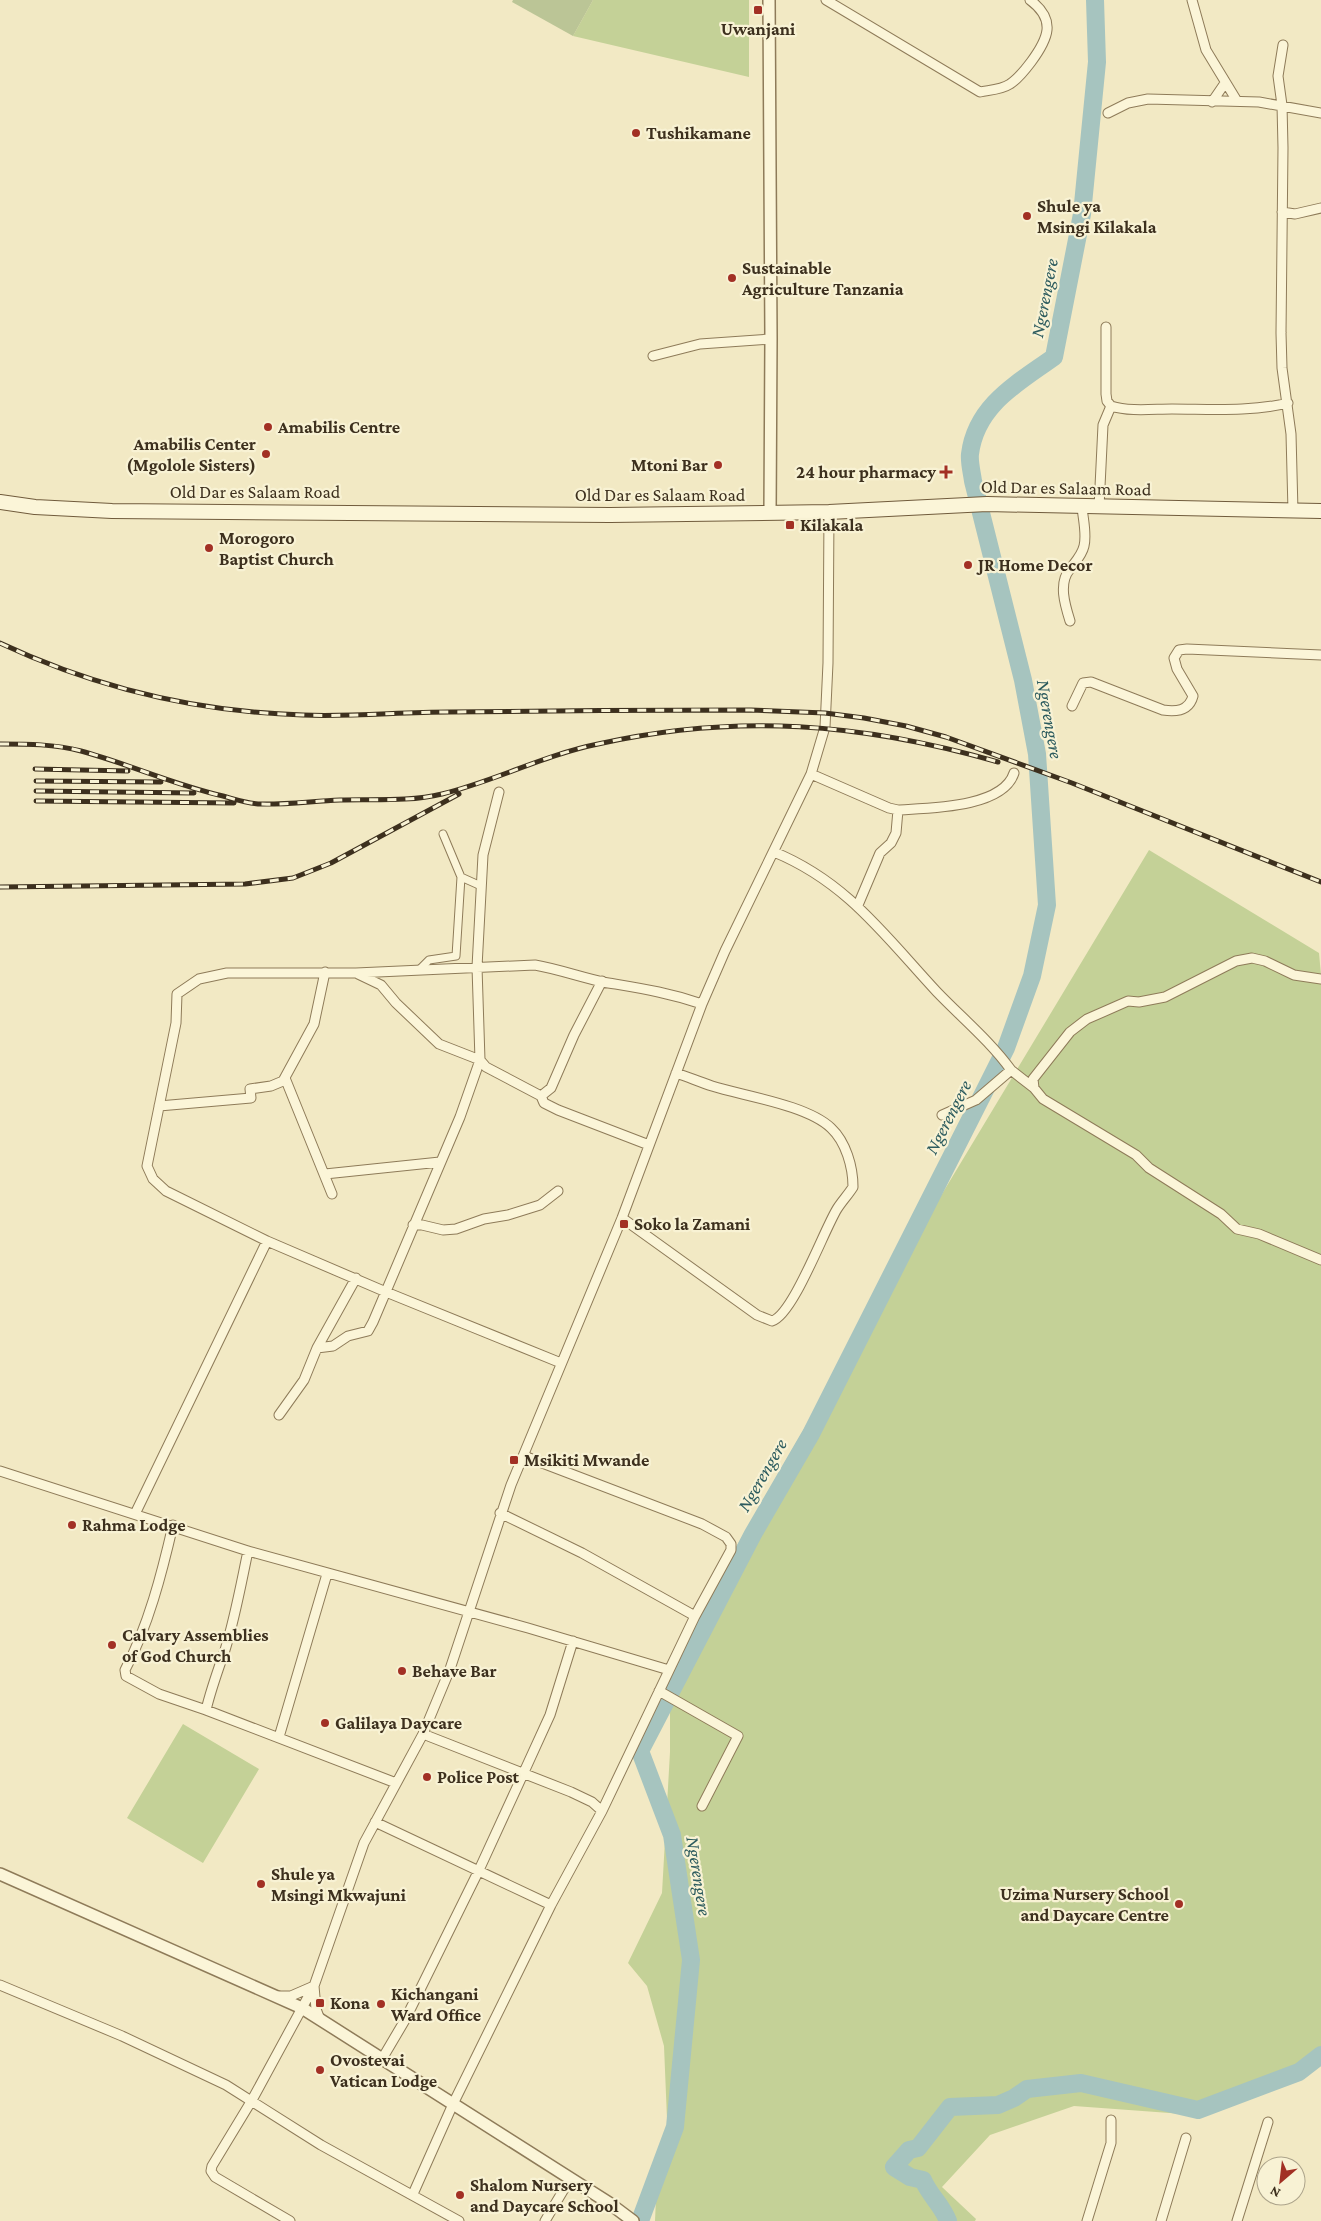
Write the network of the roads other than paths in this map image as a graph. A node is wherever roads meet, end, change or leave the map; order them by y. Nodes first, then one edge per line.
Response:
1 (769, 0) edge
2 (826, 0) edge
3 (1030, 0) edge
4 (1192, 0) edge
5 (1283, 45) dead end
6 (1225, 83) junction
7 (1212, 102) junction
8 (1237, 102) junction
9 (1282, 105) junction
10 (1108, 113) dead end
11 (1321, 113) edge
12 (1321, 208) edge
13 (1282, 212) junction
14 (1106, 327) dead end
15 (771, 339) junction
16 (653, 356) dead end
17 (1288, 404) junction
18 (1111, 406) junction
19 (0, 502) edge
20 (1082, 507) junction
21 (1099, 507) junction
22 (1294, 510) junction
23 (1321, 510) edge
24 (829, 512) junction
25 (770, 513) junction
26 (1070, 621) dead end
27 (1321, 655) edge
28 (1072, 706) dead end
29 (1014, 773) dead end
30 (811, 774) junction
31 (499, 792) dead end
32 (898, 810) junction
33 (443, 834) dead end
34 (774, 852) junction
35 (461, 877) junction
36 (481, 886) junction
37 (858, 905) junction
38 (456, 956) junction
39 (477, 967) junction
40 (456, 968) junction
41 (420, 969) junction
42 (325, 972) junction
43 (356, 972) junction
44 (1321, 979) edge
45 (602, 981) junction
46 (702, 1004) junction
47 (480, 1060) junction
48 (1010, 1070) junction
49 (676, 1073) junction
50 (285, 1078) junction
51 (1034, 1088) junction
52 (541, 1096) junction
53 (159, 1106) junction
54 (942, 1115) dead end
55 (649, 1145) junction
56 (440, 1162) junction
57 (325, 1174) junction
58 (558, 1191) dead end
59 (332, 1194) dead end
60 (622, 1218) junction
61 (413, 1225) junction
62 (267, 1241) junction
63 (1321, 1260) edge
64 (356, 1278) junction
65 (386, 1292) junction
66 (317, 1348) junction
67 (561, 1362) junction
68 (279, 1415) dead end
69 (524, 1456) junction
70 (0, 1472) edge
71 (500, 1513) junction
72 (135, 1514) junction
73 (172, 1525) junction
74 (248, 1551) junction
75 (327, 1574) junction
76 (469, 1613) junction
77 (695, 1616) junction
78 (573, 1641) junction
79 (669, 1670) junction
80 (659, 1691) junction
81 (206, 1710) junction
82 (423, 1734) junction
83 (279, 1737) junction
84 (524, 1772) junction
85 (396, 1782) junction
86 (702, 1806) dead end
87 (602, 1811) junction
88 (376, 1822) junction
89 (479, 1870) junction
90 (0, 1874) edge
91 (551, 1905) junction
92 (0, 1985) edge
93 (314, 1986) junction
94 (279, 1996) junction
95 (302, 2008) junction
96 (319, 2017) junction
97 (382, 2059) junction
98 (252, 2100) junction
99 (453, 2104) junction
100 (1112, 2120) dead end
101 (1268, 2122) dead end
102 (1186, 2138) dead end
103 (570, 2179) junction
104 (413, 2194) junction
105 (290, 2221) edge
106 (459, 2221) edge
107 (545, 2221) edge
108 (633, 2221) edge
109 (1088, 2221) edge
110 (1161, 2221) edge
111 (1237, 2221) edge

1 - 15 street
2 - 3 street
4 - 6 street
5 - 9 street
6 - 7 street
6 - 8 street
7 - 8 street
7 - 10 street
8 - 9 street
9 - 11 street
9 - 13 street
12 - 13 street
13 - 17 street
14 - 18 street
15 - 16 street
15 - 25 street
17 - 18 street
17 - 22 street
18 - 21 street
19 - 25 main road, Old Dar es Salaam Road
20 - 21 main road, Old Dar es Salaam Road
20 - 24 main road, Old Dar es Salaam Road
20 - 26 street
21 - 22 main road, Old Dar es Salaam Road
22 - 23 main road, Old Dar es Salaam Road
24 - 25 main road, Old Dar es Salaam Road
24 - 30 street
27 - 28 street
29 - 32 street
30 - 32 street
30 - 34 street
31 - 36 street
32 - 37 street
33 - 35 street
34 - 37 street
34 - 46 street
35 - 36 street
35 - 38 street
36 - 39 street
37 - 48 street
38 - 40 street
38 - 41 street
39 - 40 street
39 - 45 street
39 - 47 street
40 - 41 street
41 - 43 street
42 - 43 street
42 - 50 street
42 - 53 street
43 - 47 street
44 - 51 street
45 - 46 street
45 - 52 street
46 - 49 street
47 - 52 street
47 - 56 street
48 - 51 street
48 - 54 street
49 - 55 street
49 - 60 street
50 - 53 street
50 - 57 street
51 - 63 street
52 - 55 street
53 - 62 street
55 - 60 street
56 - 57 street
56 - 61 street
57 - 59 street
58 - 61 street
60 - 67 street
61 - 65 street
62 - 64 street
62 - 72 street
64 - 65 street
64 - 66 street
65 - 66 street
65 - 67 street
66 - 68 street
67 - 69 street
69 - 71 street
69 - 77 street
70 - 72 street
71 - 76 street
71 - 77 street
72 - 73 street
73 - 74 street
73 - 81 street
74 - 75 street
74 - 81 street
75 - 76 street
75 - 83 street
76 - 78 street
76 - 82 street
77 - 79 street
78 - 79 street
78 - 84 street
79 - 80 street
80 - 86 street
80 - 87 street
81 - 83 street
82 - 84 street
82 - 85 street
83 - 85 street
84 - 87 street
84 - 89 street
85 - 88 street
87 - 91 street
88 - 89 street
88 - 93 street
89 - 91 street
89 - 97 street
90 - 94 street
91 - 99 street
92 - 98 street
93 - 94 street
93 - 95 street
93 - 96 street
94 - 95 street
95 - 96 street
95 - 98 street
96 - 97 street
97 - 99 street
98 - 104 street
98 - 105 street
99 - 103 street
99 - 104 street
100 - 109 street
101 - 111 street
102 - 110 street
103 - 107 street
103 - 108 street
104 - 106 street

